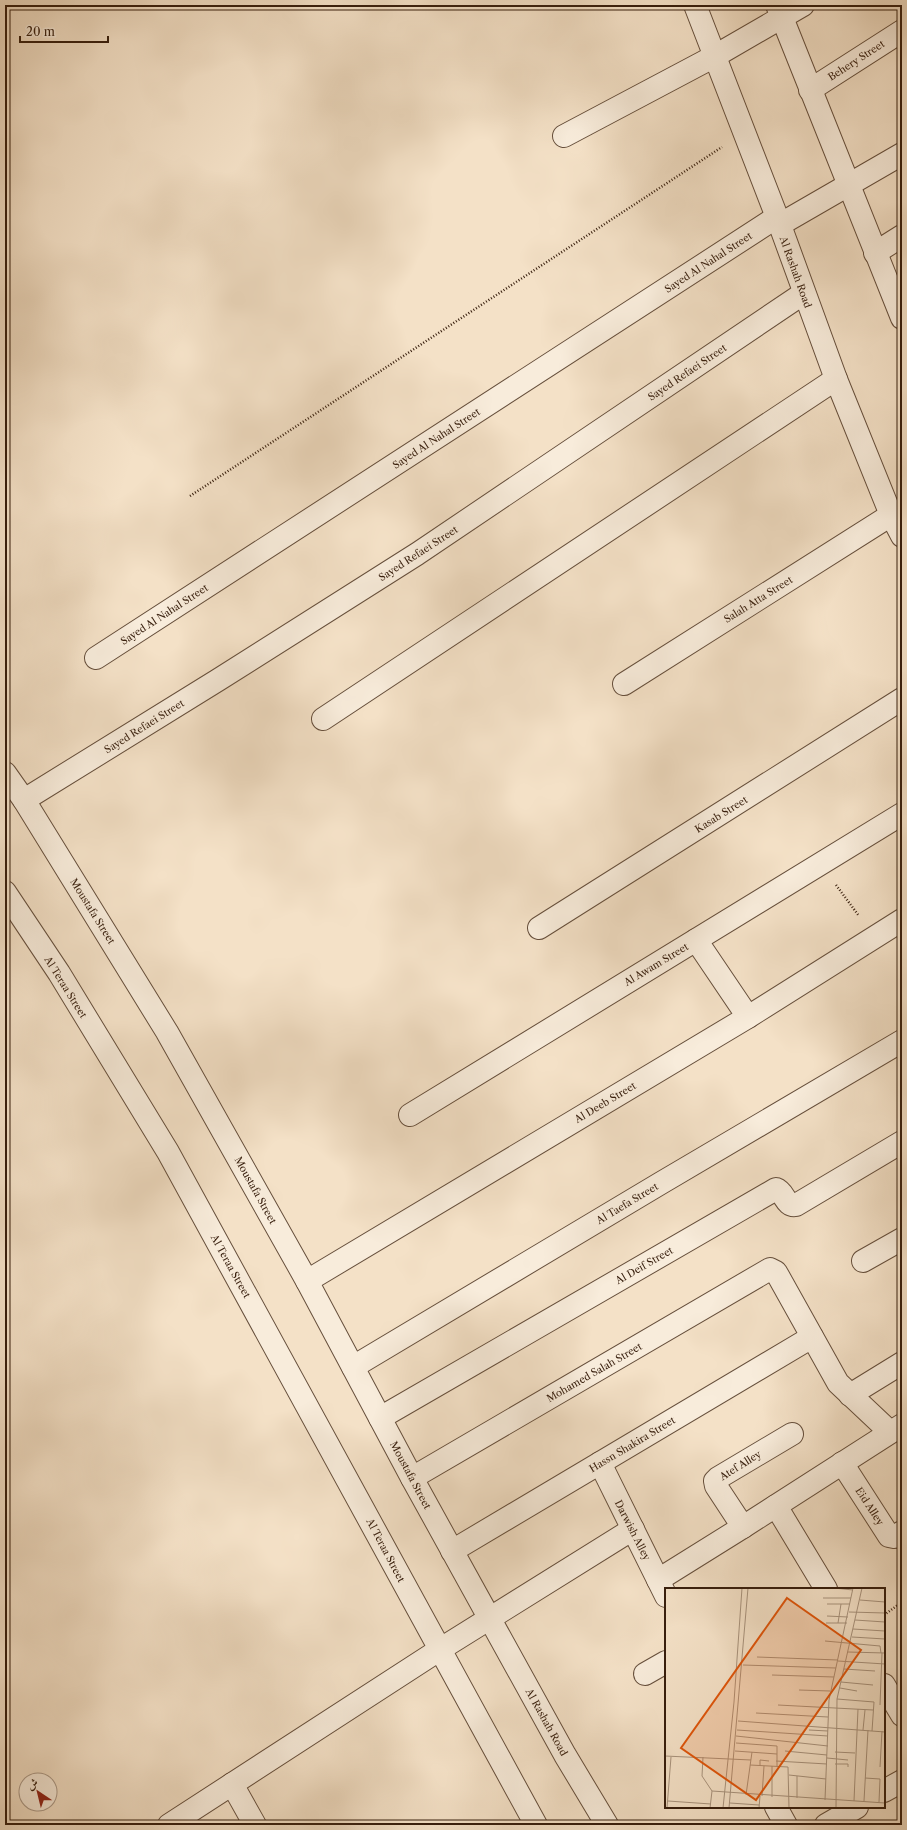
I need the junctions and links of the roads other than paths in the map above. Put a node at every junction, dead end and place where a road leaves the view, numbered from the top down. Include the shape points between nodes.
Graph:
1 (695, 5) edge
2 (803, 5) edge
3 (780, 11) edge
4 (902, 31) edge
5 (715, 56) junction
6 (810, 90) junction
7 (564, 136) dead end
8 (902, 154) edge
9 (848, 186) junction
10 (778, 221) junction
11 (902, 236) edge
12 (875, 253) junction
13 (804, 293) junction
14 (902, 318) edge
15 (836, 379) junction
16 (892, 515) junction
17 (902, 536) edge
18 (96, 658) dead end
19 (624, 684) dead end
20 (902, 699) edge
21 (324, 719) dead end
22 (5, 773) edge
23 (24, 800) junction
24 (902, 814) edge
25 (5, 892) edge
26 (902, 920) edge
27 (539, 928) dead end
28 (696, 940) junction
29 (748, 1017) junction
30 (902, 1041) edge
31 (410, 1115) dead end
32 (902, 1142) edge
33 (902, 1239) edge
34 (863, 1262) dead end
35 (307, 1281) junction
36 (812, 1337) junction
37 (902, 1363) edge
38 (353, 1367) junction
39 (850, 1395) junction
40 (380, 1418) junction
41 (896, 1429) edge
42 (792, 1434) dead end
43 (600, 1463) junction
44 (842, 1463) junction
45 (412, 1478) junction
46 (776, 1506) junction
47 (743, 1527) junction
48 (633, 1529) junction
49 (902, 1532) edge
50 (452, 1551) junction
51 (662, 1588) edge
52 (825, 1588) edge
53 (482, 1623) junction
54 (444, 1647) junction
55 (665, 1663) edge
56 (645, 1674) dead end
57 (885, 1687) edge
58 (902, 1715) edge
59 (902, 1781) edge
60 (232, 1784) junction
61 (885, 1790) edge
62 (777, 1808) edge
63 (855, 1808) edge
64 (169, 1825) edge
65 (254, 1825) edge
66 (536, 1825) edge
67 (607, 1825) edge
68 (786, 1825) edge
69 (826, 1825) edge

1 - 5 street, Al Rashah Road
2 - 3 street
3 - 5 street
3 - 6 street
4 - 6 street, Behery Street
5 - 7 street
5 - 10 street, Al Rashah Road
6 - 9 street
8 - 9 street, Sayed Al Nahal Street
9 - 10 street, Sayed Al Nahal Street
9 - 12 street
10 - 13 street, Al Rashah Road
10 - 18 street, Sayed Al Nahal Street
11 - 12 street
12 - 14 street
13 - 15 street, Al Rashah Road
13 - 23 street, Sayed Refaei Street via 417,554
15 - 16 street, Al Rashah Road
15 - 21 street
16 - 17 street, Al Rashah Road
16 - 19 street, Salah Atta Street
20 - 27 street, Kasab Street
22 - 23 street, Moustafa Street
23 - 35 street, Moustafa Street via 168,1032
24 - 28 street, Al Awam Street
25 - 54 street, Al Teraa Street via 168,1152
26 - 29 street, Al Deeb Street
28 - 29 street
28 - 31 street, Al Awam Street
29 - 35 street, Al Deeb Street
30 - 38 street, Al Taefa Street
32 - 40 street, Al Deif Street via 796,1205 788,1204 780,1190 776,1189
33 - 34 street
35 - 38 street, Moustafa Street
36 - 39 street via 838,1383
36 - 43 street, Hassn Shakira Street
36 - 45 street, Mohamed Salah Street via 776,1272 770,1270
37 - 39 street
38 - 40 street, Moustafa Street
39 - 41 street
40 - 45 street, Moustafa Street
41 - 44 street
42 - 47 street, Atef Alley via 715,1481
43 - 48 street, Darwish Alley
43 - 50 street, Hassn Shakira Street
44 - 46 street
44 - 49 street, Eid Alley via 889,1536 894,1537
45 - 50 street, Moustafa Street
46 - 47 street
46 - 52 street
47 - 51 street
48 - 51 street, Darwish Alley
48 - 53 street
50 - 53 street, Moustafa Street
53 - 54 street
53 - 67 street, Al Rashah Road
54 - 60 street
54 - 66 street
55 - 56 street
57 - 58 street
59 - 61 street
60 - 64 street
60 - 65 street
62 - 68 street
63 - 69 street

